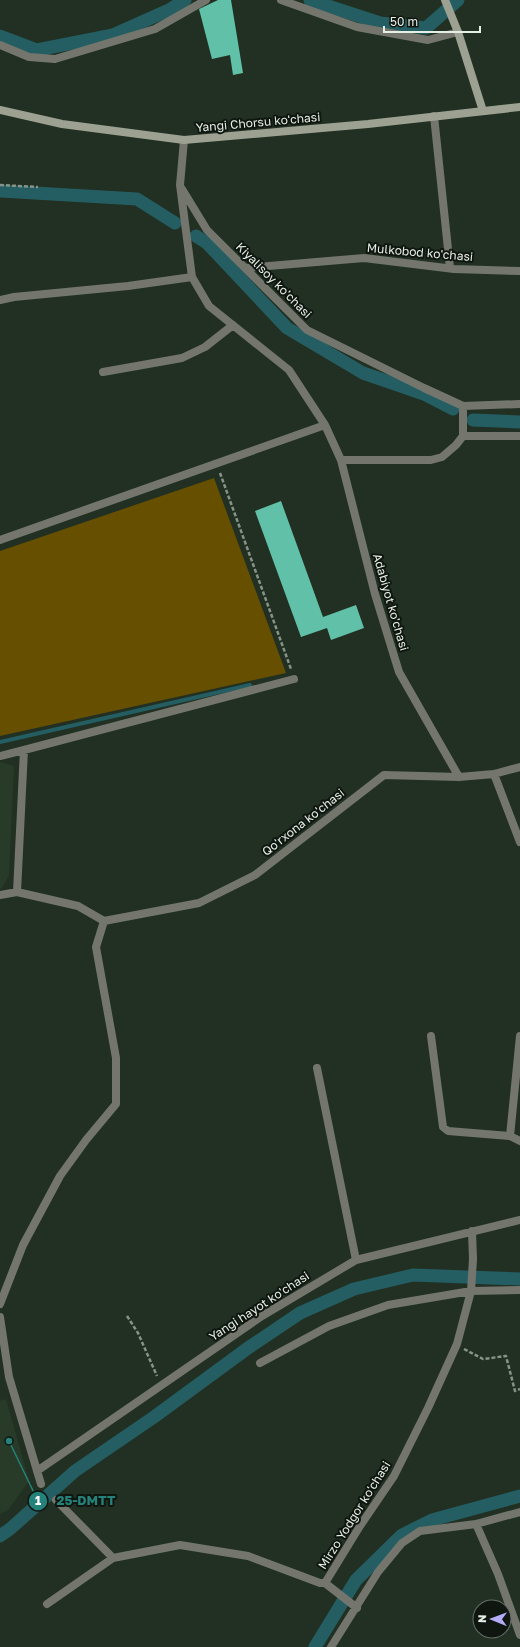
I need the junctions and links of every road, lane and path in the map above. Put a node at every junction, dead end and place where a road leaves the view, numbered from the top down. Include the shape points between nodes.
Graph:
1 (206, 0) edge
2 (281, 0) edge
3 (445, 1) edge
4 (458, 32) junction
5 (0, 45) edge
6 (520, 107) edge
7 (0, 110) edge
8 (483, 111) junction
9 (434, 116) junction
10 (184, 140) junction
11 (0, 185) edge
12 (180, 185) junction
13 (38, 187) dead end
14 (245, 268) junction
15 (450, 268) junction
16 (520, 271) edge
17 (192, 277) junction
18 (0, 300) edge
19 (233, 325) junction
20 (103, 372) dead end
21 (520, 404) edge
22 (463, 406) junction
23 (325, 424) junction
24 (463, 436) junction
25 (520, 436) edge
26 (341, 460) junction
27 (216, 464) junction
28 (0, 540) edge
29 (294, 679) joint
30 (24, 750) junction
31 (0, 756) edge
32 (520, 767) edge
33 (494, 774) junction
34 (459, 777) junction
35 (520, 842) edge
36 (17, 892) junction
37 (0, 895) edge
38 (104, 921) junction
39 (431, 1036) dead end
40 (520, 1036) edge
41 (317, 1068) dead end
42 (510, 1136) junction
43 (520, 1141) edge
44 (520, 1220) edge
45 (472, 1231) junction
46 (356, 1260) junction
47 (520, 1290) edge
48 (471, 1291) junction
49 (0, 1304) edge
50 (126, 1316) dead end
51 (0, 1317) edge
52 (457, 1344) junction
53 (260, 1363) dead end
54 (161, 1386) junction
55 (520, 1389) edge
56 (37, 1472) junction
57 (41, 1484) dead end
58 (56, 1500) dead end
59 (520, 1512) edge
60 (476, 1524) junction
61 (113, 1558) junction
62 (325, 1583) junction
63 (48, 1604) dead end
64 (354, 1606) junction
65 (520, 1635) edge
66 (331, 1647) edge

1 - 5 street via 155,29 55,59 29,57
2 - 4 street via 357,27 428,40
3 - 4 main road
4 - 8 main road
6 - 8 main road, Yangi Chorsu ko'chasi
7 - 10 main road, Yangi Chorsu ko'chasi via 62,124
8 - 9 main road, Yangi Chorsu ko'chasi
9 - 10 main road, Yangi Chorsu ko'chasi
9 - 15 street
10 - 12 street, Adabiyot ko'chasi
11 - 13 path
12 - 14 street, Kiyalisoy ko'chasi via 207,230
12 - 17 street, Adabiyot ko'chasi
14 - 15 street, Mulkobod ko'chasi via 364,258
14 - 22 street, Kiyalisoy ko'chasi via 307,330
15 - 16 street, Mulkobod ko'chasi
17 - 18 street
17 - 19 street, Adabiyot ko'chasi via 209,306
19 - 20 street via 205,348 182,358
19 - 23 street, Adabiyot ko'chasi via 289,370
21 - 22 street, Kiyalisoy ko'chasi
22 - 24 street
23 - 26 street, Adabiyot ko'chasi
23 - 27 street
24 - 25 street
24 - 26 street via 442,457 432,460
26 - 34 street, Adabiyot ko'chasi via 375,594 399,672
27 - 28 street
27 - 29 path
29 - 30 street
30 - 31 street
30 - 36 street
32 - 33 street, Qo'rxona ko'chasi
33 - 34 street, Qo'rxona ko'chasi
33 - 35 street
34 - 38 street, Qo'rxona ko'chasi via 384,775 255,875 199,903
36 - 37 street
36 - 38 street via 78,906
38 - 49 street via 96,948 116,1058 116,1104 60,1176 23,1245
39 - 42 street via 443,1127 448,1131
40 - 42 street
41 - 46 street
42 - 43 street
44 - 45 street, Yangi hayot ko'chasi
45 - 46 street, Yangi hayot ko'chasi
45 - 48 street, Mirzo Yodgor ko'chasi
46 - 54 street, Yangi hayot ko'chasi via 262,1316
47 - 48 street
48 - 52 street, Mirzo Yodgor ko'chasi
48 - 53 street via 388,1305 330,1326
50 - 54 path via 138,1334
51 - 56 street via 10,1377
52 - 55 path via 483,1359 506,1356 515,1390
52 - 62 street, Mirzo Yodgor ko'chasi via 394,1476
54 - 56 street, Yangi hayot ko'chasi
56 - 57 street
58 - 61 street
59 - 60 street
60 - 64 street via 420,1531 402,1543
60 - 65 street via 498,1574
61 - 62 street, Mirzo Yodgor ko'chasi via 180,1545 248,1556
61 - 63 street
62 - 64 street
64 - 66 street

